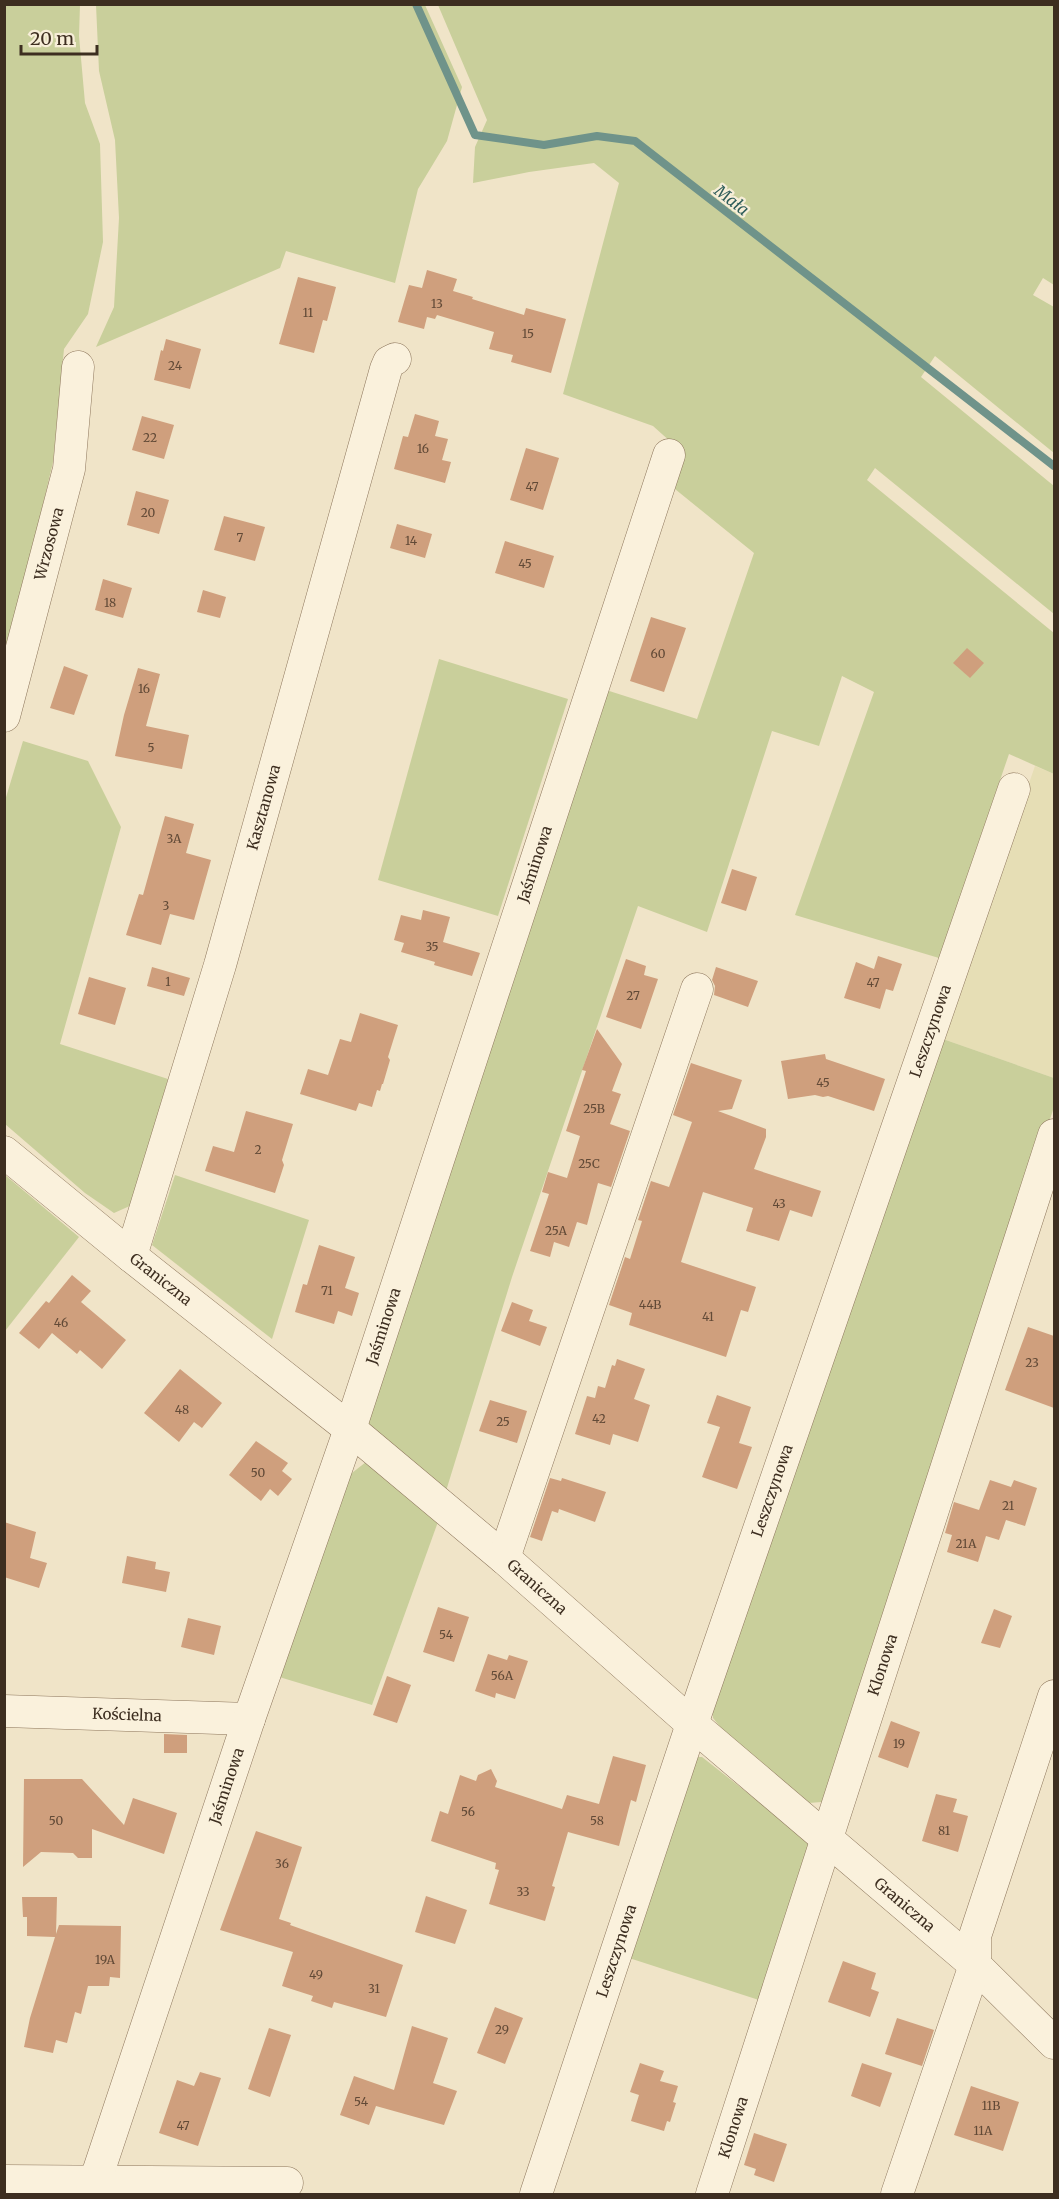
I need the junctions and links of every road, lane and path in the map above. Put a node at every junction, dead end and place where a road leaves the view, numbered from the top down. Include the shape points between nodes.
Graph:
1 (395, 359) dead end
2 (78, 367) dead end
3 (669, 455) dead end
4 (4, 716) edge
5 (1014, 789) dead end
6 (697, 989) dead end
7 (1054, 1135) edge
8 (4, 1152) edge
9 (131, 1256) junction
10 (350, 1430) junction
11 (504, 1558) junction
12 (1054, 1696) edge
13 (4, 1711) edge
14 (249, 1719) junction
15 (692, 1724) junction
16 (826, 1837) junction
17 (975, 1965) junction
18 (1054, 2043) edge
19 (4, 2181) edge
20 (287, 2183) dead end
21 (93, 2189) edge
22 (536, 2194) edge
23 (712, 2194) edge
24 (897, 2194) edge

1 - 9 street, Kasztanowa via 386,369 223,953
2 - 4 street, Wrzosowa via 69,469
3 - 10 street, Jaśminowa
5 - 15 street, Leszczynowa
6 - 11 street
7 - 16 street, Klonowa
8 - 9 street, Graniczna
9 - 10 street, Graniczna
10 - 11 street, Graniczna
10 - 14 street, Jaśminowa
11 - 15 street, Graniczna
12 - 17 street via 975,1936
13 - 14 street, Kościelna
14 - 21 street, Jaśminowa
15 - 16 street, Graniczna
15 - 22 street, Leszczynowa
16 - 17 street, Graniczna
16 - 23 street, Klonowa
17 - 18 street, Graniczna
17 - 24 street
19 - 21 street
20 - 21 street

